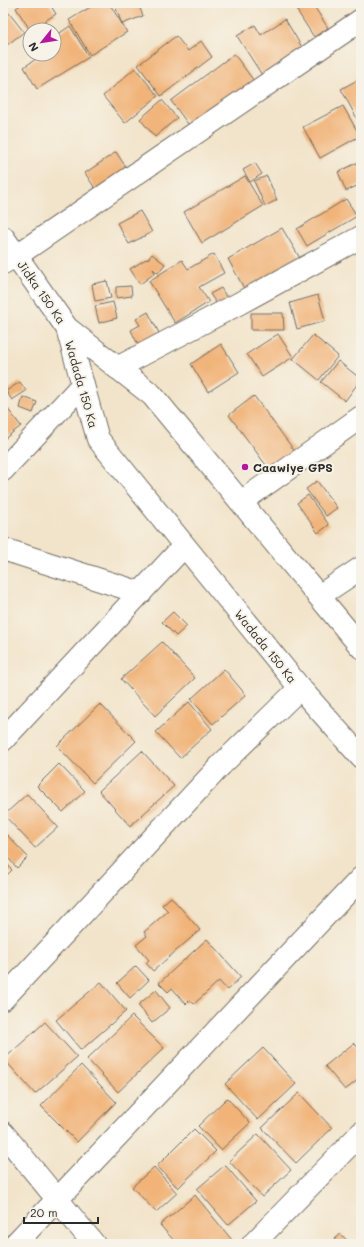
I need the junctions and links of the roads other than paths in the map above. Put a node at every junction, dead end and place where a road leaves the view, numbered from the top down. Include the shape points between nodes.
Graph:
1 (361, 20) edge
2 (3, 237) edge
3 (361, 238) edge
4 (10, 259) edge
5 (67, 328) junction
6 (117, 368) junction
7 (83, 384) junction
8 (361, 417) edge
9 (3, 470) edge
10 (241, 502) junction
11 (184, 546) junction
12 (3, 550) edge
13 (361, 568) edge
14 (141, 593) junction
15 (319, 596) junction
16 (361, 647) edge
17 (300, 688) junction
18 (3, 740) edge
19 (361, 757) edge
20 (361, 878) edge
21 (3, 999) edge
22 (361, 1133) edge
23 (3, 1134) edge
24 (57, 1199) junction
25 (14, 1244) edge
26 (94, 1244) edge
27 (253, 1244) edge

1 - 4 street
2 - 4 street, Jidka 150 Ka
3 - 6 street
4 - 5 street, Jidka 150 Ka
5 - 6 street, Wadada 150 Ka
5 - 7 street, Wadada 150 Ka
6 - 10 street, Wadada 150 Ka via 152,395
7 - 9 street
7 - 11 street, Wadada 150 Ka via 98,439
8 - 10 street
10 - 15 street, Wadada 150 Ka
11 - 14 street
11 - 17 street, Wadada 150 Ka
12 - 14 street
13 - 15 street
14 - 18 street
15 - 16 street, Wadada 150 Ka
17 - 19 street, Wadada 150 Ka
17 - 21 street via 221,765
20 - 24 street
22 - 27 street
23 - 24 street
24 - 25 street
24 - 26 street

